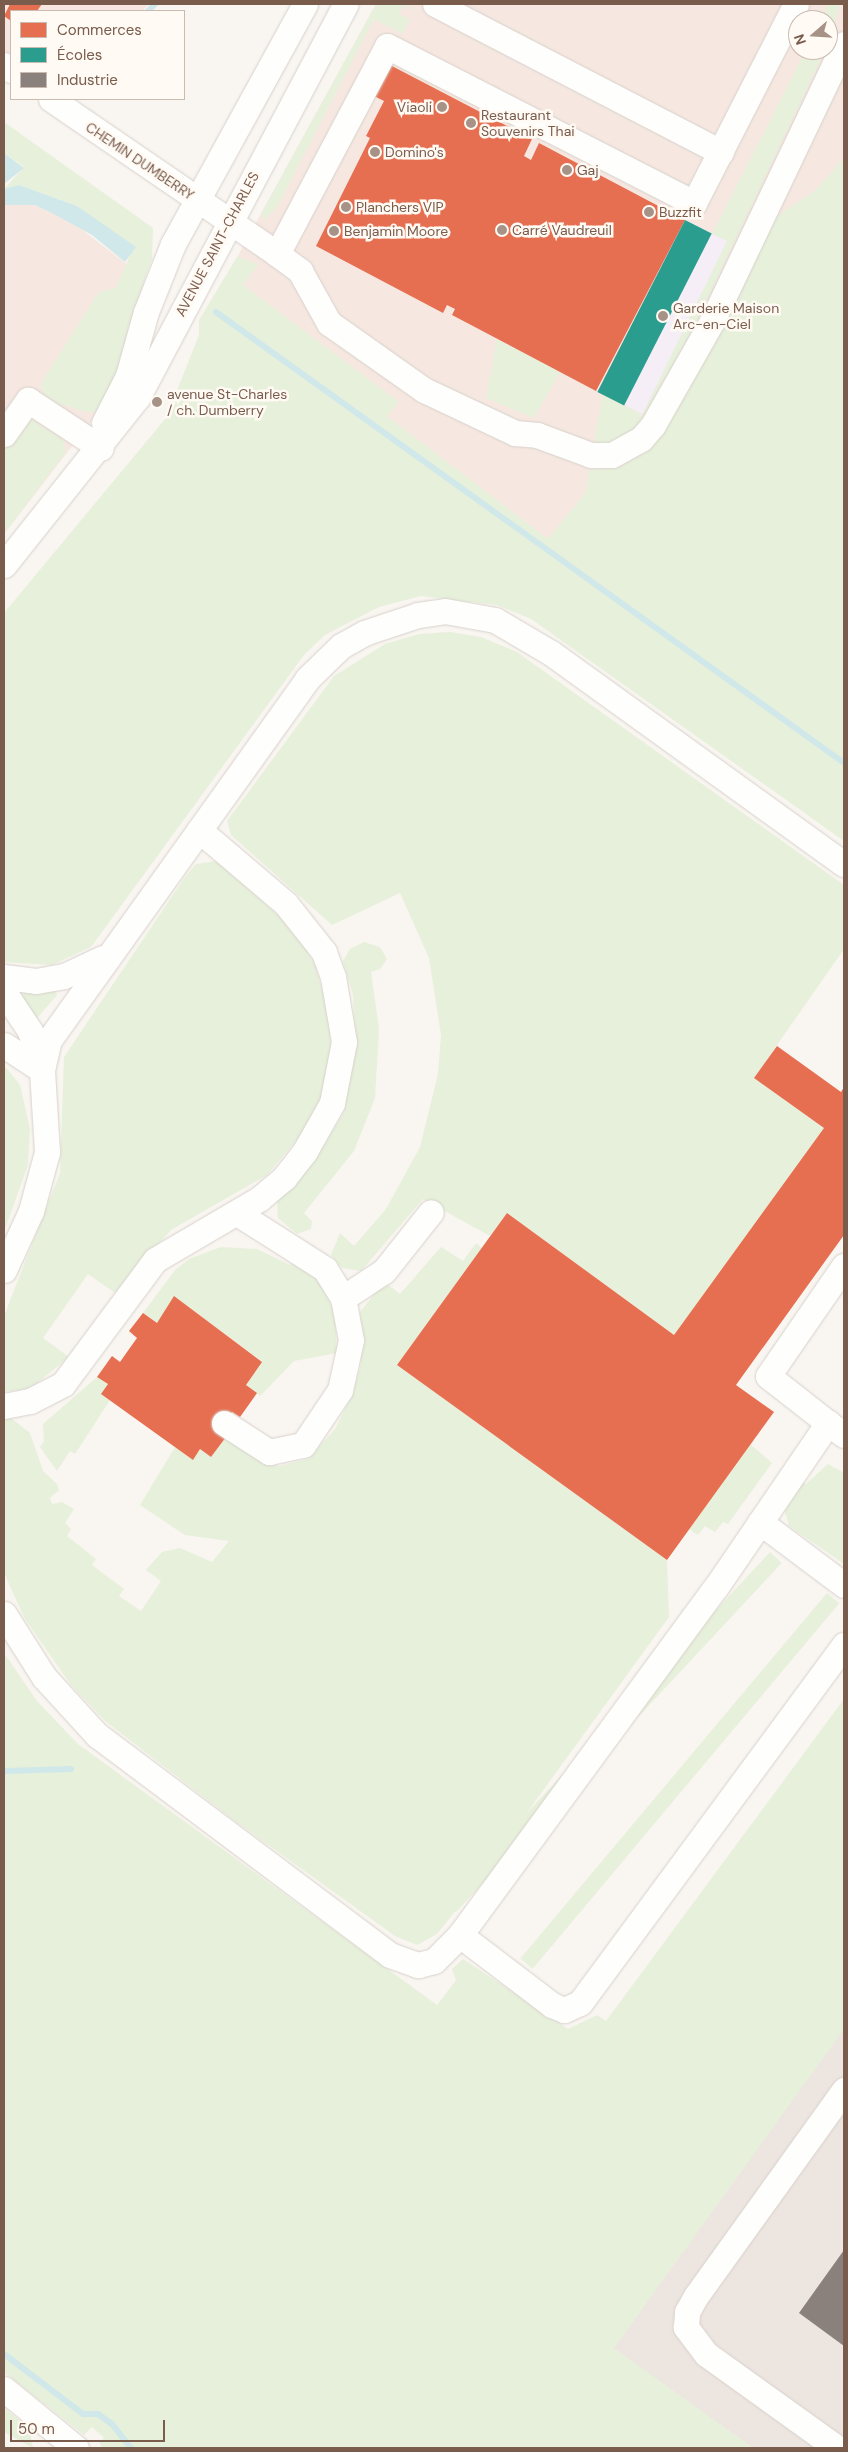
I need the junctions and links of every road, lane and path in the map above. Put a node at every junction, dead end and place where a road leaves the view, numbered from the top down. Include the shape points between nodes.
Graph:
1 (305, 4) edge
2 (346, 4) edge
3 (436, 4) edge
4 (796, 4) edge
5 (844, 44) edge
6 (52, 100) edge
7 (721, 152) junction
8 (197, 200) junction
9 (230, 221) junction
10 (277, 254) junction
11 (4, 434) edge
12 (97, 446) junction
13 (4, 565) edge
14 (198, 830) junction
15 (844, 864) edge
16 (111, 952) junction
17 (4, 977) edge
18 (4, 992) edge
19 (4, 1045) edge
20 (42, 1070) junction
21 (431, 1212) dead end
22 (237, 1213) junction
23 (844, 1266) edge
24 (4, 1270) edge
25 (343, 1298) junction
26 (4, 1406) edge
27 (224, 1423) dead end
28 (836, 1429) edge
29 (760, 1522) junction
30 (844, 1584) edge
31 (4, 1614) edge
32 (844, 1645) edge
33 (460, 1935) junction
34 (844, 2090) edge
35 (4, 2389) edge
36 (67, 2445) edge
37 (837, 2448) edge

1 - 8 street, AVENUE SAINT-CHARLES
2 - 9 street, AVENUE SAINT-CHARLES
3 - 7 street
4 - 7 street
5 - 10 street, CHEMIN DUMBERRY via 712,321 658,417 641,440 612,455 591,455 537,435 515,433 424,390 329,323 300,270
6 - 8 street, CHEMIN DUMBERRY
7 - 10 street via 694,203 387,46
8 - 9 street, CHEMIN DUMBERRY
8 - 12 street, AVENUE SAINT-CHARLES via 173,244 146,312 128,376
9 - 10 street, CHEMIN DUMBERRY
9 - 12 street, AVENUE SAINT-CHARLES via 137,398
11 - 12 street via 28,400
12 - 13 street, AVENUE SAINT-CHARLES
14 - 15 street via 324,661 341,646 381,626 445,612 495,620 518,631
14 - 16 street
14 - 22 street via 262,882 314,935 333,977 344,1042 332,1103 305,1151 284,1178
16 - 17 street via 83,970 64,976 36,981
16 - 20 street via 53,1034
18 - 20 street via 30,1032
19 - 20 street
20 - 24 street via 47,1152 31,1211
21 - 25 street via 384,1271
22 - 25 street via 309,1255 325,1269
22 - 26 street via 155,1260 63,1384 30,1401
23 - 28 street via 768,1376
25 - 27 street via 351,1340 348,1363 331,1408 312,1436 294,1449 269,1452
28 - 29 street
29 - 30 street
29 - 33 street
31 - 33 street via 44,1677 97,1735 390,1955 418,1965 434,1961
32 - 33 street via 586,1998 574,2008 564,2010 552,2005
34 - 37 street via 696,2296 687,2312 686,2327 706,2354
35 - 36 street

